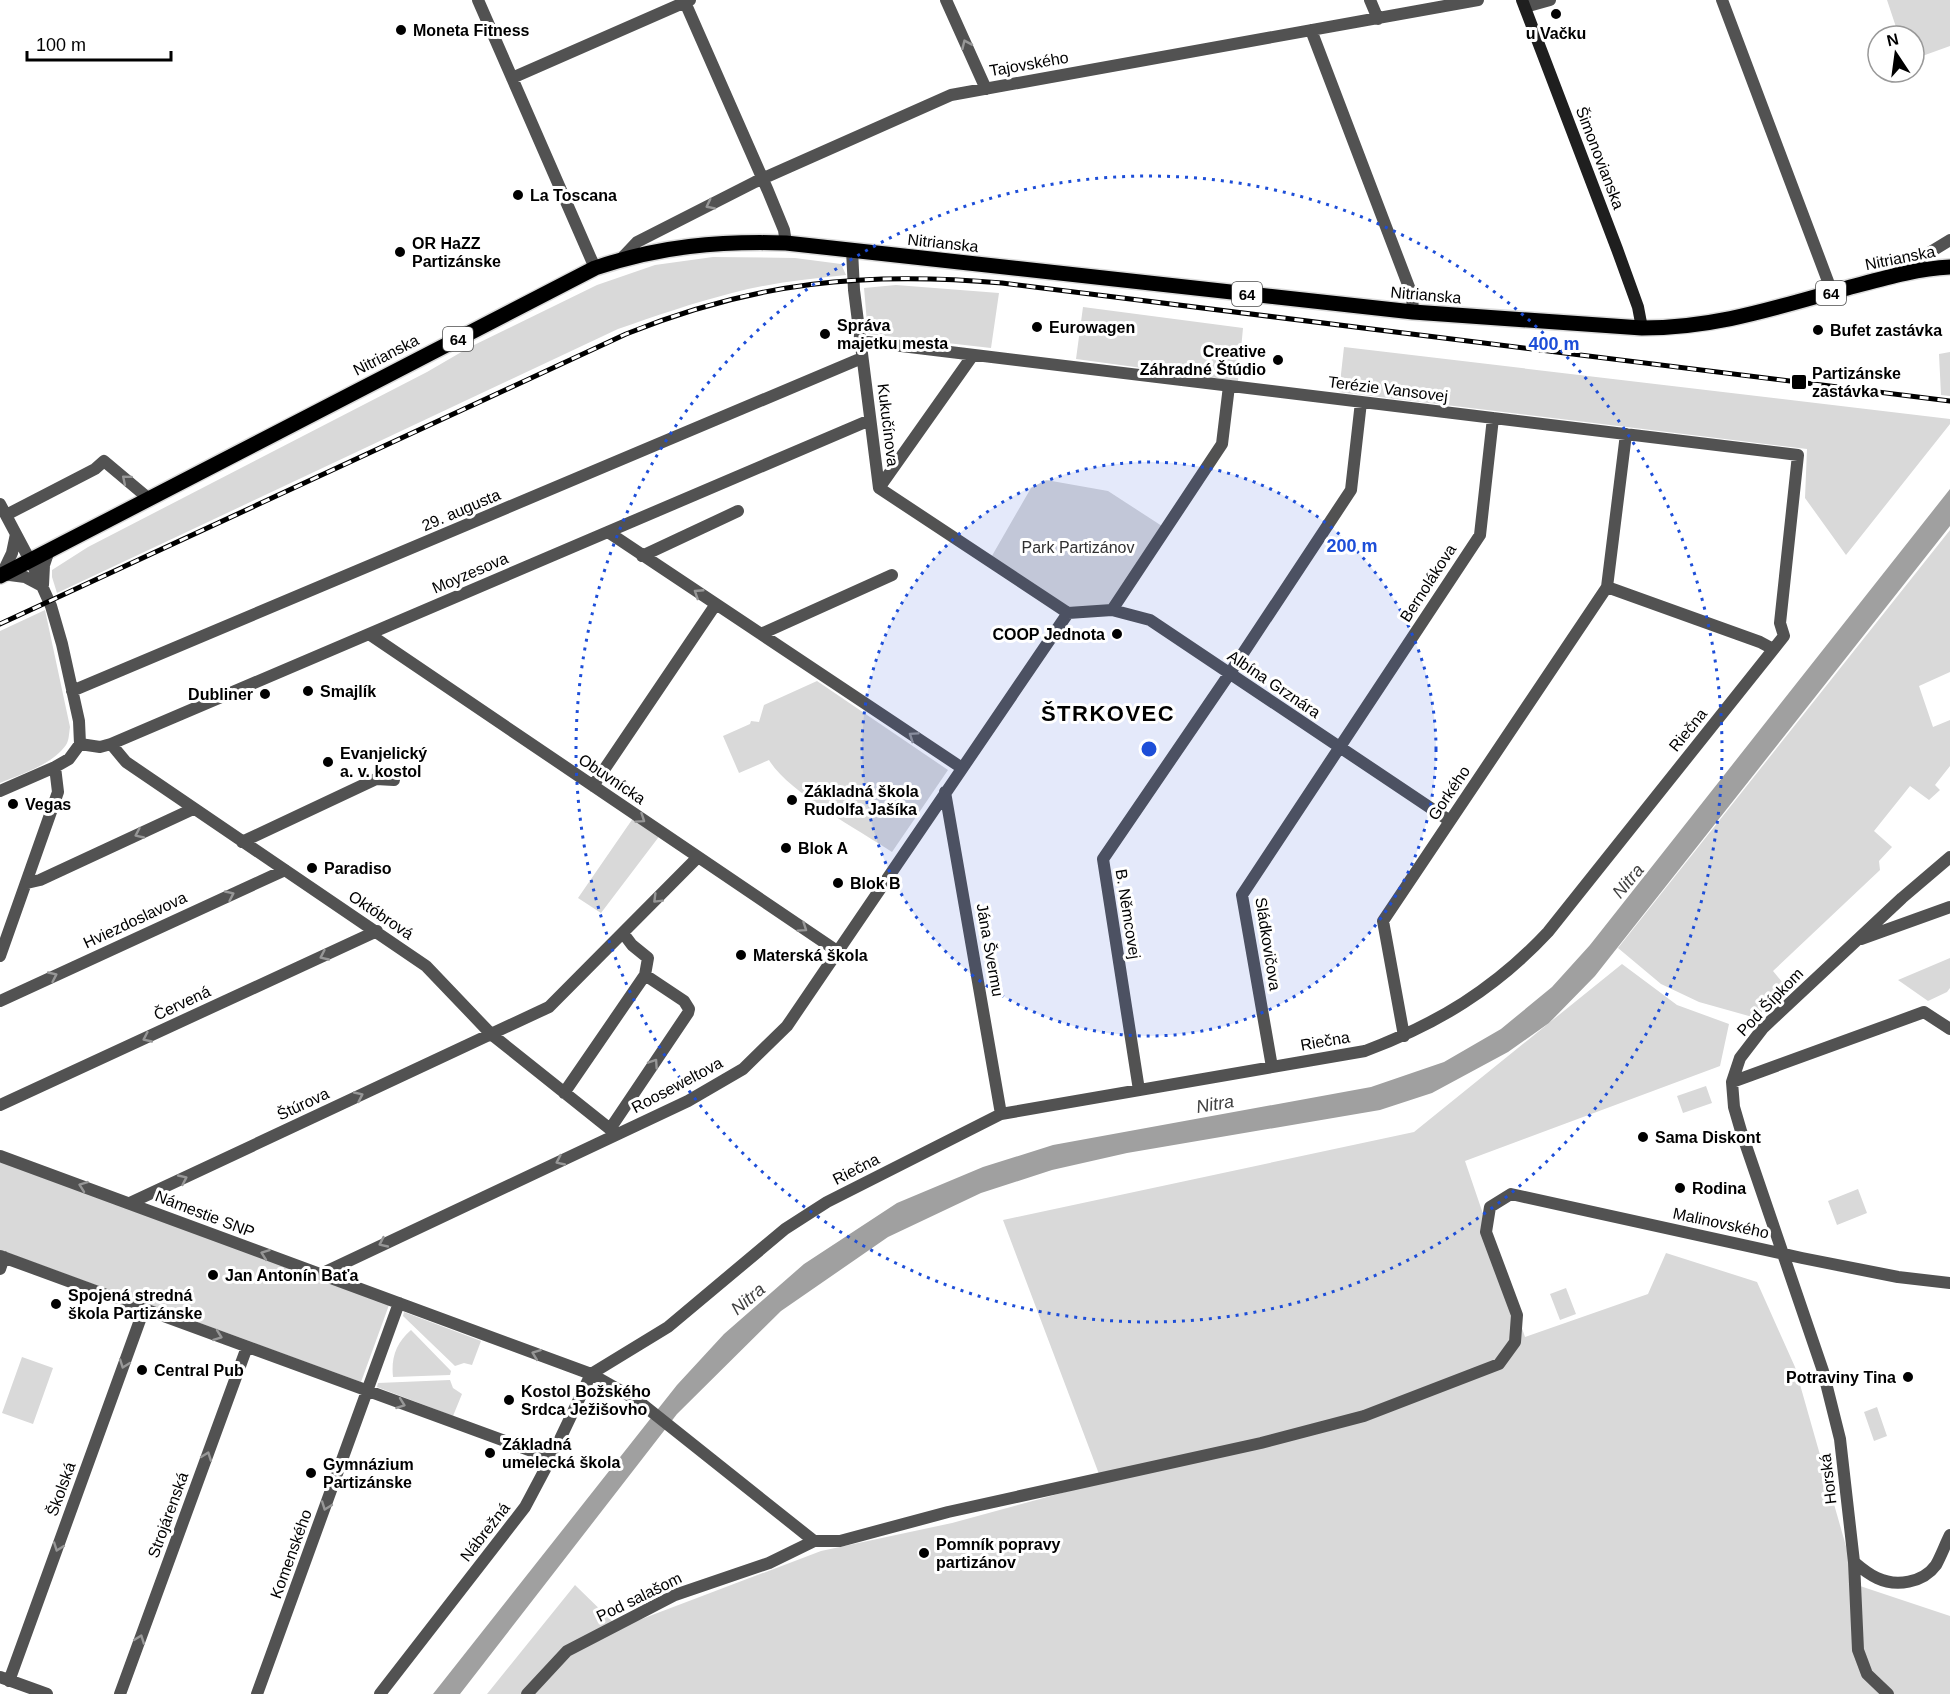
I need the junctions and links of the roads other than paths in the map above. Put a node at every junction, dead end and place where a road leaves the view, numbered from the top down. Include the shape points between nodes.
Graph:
1 (478, 0) edge
2 (946, 0) edge
3 (1370, 0) edge
4 (1478, 0) edge
5 (1550, 0) edge
6 (1722, 0) edge
7 (686, 1) edge
8 (1523, 3) edge
9 (1378, 18) junction
10 (1311, 30) junction
11 (512, 78) junction
12 (986, 89) junction
13 (762, 178) junction
14 (1950, 240) edge
15 (786, 243) junction
16 (852, 250) junction
17 (621, 259) junction
18 (1950, 267) edge
19 (595, 268) junction
20 (1890, 277) junction
21 (1832, 292) junction
22 (1413, 312) junction
23 (1642, 328) junction
24 (860, 341) junction
25 (973, 355) junction
26 (862, 358) junction
27 (1229, 386) junction
28 (1361, 402) junction
29 (1493, 418) junction
30 (870, 420) junction
31 (1626, 434) junction
32 (1798, 455) joint
33 (879, 488) junction
34 (148, 498) junction
35 (3, 510) edge
36 (738, 511) dead end
37 (608, 532) junction
38 (16, 534) junction
39 (49, 550) junction
40 (642, 556) junction
41 (30, 560) junction
42 (1, 575) edge
43 (892, 575) dead end
44 (42, 586) junction
45 (1607, 586) junction
46 (716, 604) junction
47 (1113, 610) junction
48 (1068, 613) junction
49 (369, 634) junction
50 (761, 634) junction
51 (1773, 649) junction
52 (1230, 674) junction
53 (72, 692) junction
54 (80, 744) junction
55 (111, 744) junction
56 (1340, 747) junction
57 (55, 767) junction
58 (962, 768) junction
59 (394, 780) dead end
60 (592, 786) junction
61 (0, 791) edge
62 (945, 792) junction
63 (193, 809) junction
64 (1450, 821) junction
65 (242, 842) junction
66 (698, 857) junction
67 (1950, 857) edge
68 (285, 870) junction
69 (27, 883) junction
70 (1950, 907) edge
71 (377, 931) junction
72 (622, 933) junction
73 (1854, 942) junction
74 (837, 951) junction
75 (0, 956) edge
76 (645, 975) junction
77 (0, 1001) edge
78 (1950, 1029) edge
79 (491, 1034) junction
80 (1404, 1036) junction
81 (1272, 1067) junction
82 (1732, 1082) junction
83 (1140, 1090) junction
84 (564, 1093) junction
85 (0, 1105) edge
86 (1001, 1114) junction
87 (611, 1133) junction
88 (0, 1156) edge
89 (130, 1203) junction
90 (1781, 1253) junction
91 (1802, 1258) junction
92 (2, 1261) edge
93 (321, 1274) junction
94 (1789, 1274) junction
95 (1950, 1283) edge
96 (399, 1303) junction
97 (144, 1309) junction
98 (247, 1347) junction
99 (591, 1374) junction
100 (368, 1392) junction
101 (551, 1458) junction
102 (1950, 1535) edge
103 (814, 1541) junction
104 (1854, 1562) junction
105 (5, 1679) edge
106 (46, 1694) edge
107 (120, 1694) edge
108 (257, 1694) edge
109 (380, 1694) edge
110 (527, 1694) edge
111 (1888, 1694) edge

1 - 11 street
12 -> 2 street
3 - 9 street
4 - 9 street, Tajovského
5 - 8 street
6 - 21 street
7 - 11 street
7 - 13 street
8 - 23 street, Šimonovianska via 1617,249
9 - 10 street, Tajovského
10 - 12 street, Tajovského
10 - 22 street via 1412,295
11 - 19 street
12 - 13 street, Tajovského via 951,95
13 - 15 street
13 -> 17 street, Tajovského via 638,242
14 - 20 street
15 - 16 main road, Nitrianska / 64
15 - 17 main road, Nitrianska / 64 via 725,242
16 - 22 main road, Nitrianska / 64
16 - 24 street, Kukučínova
17 - 19 main road, Nitrianska / 64
18 - 20 main road, Nitrianska / 64
19 - 34 main road, Nitrianska / 64
20 - 21 main road, Nitrianska / 64
21 - 23 main road, Nitrianska / 64 via 1720,322
22 - 23 main road, Nitrianska / 64
24 - 25 street, Terézie Vansovej
24 - 26 street, Kukučínova
25 - 27 street, Terézie Vansovej
25 - 33 street
26 - 30 street, Kukučínova
26 - 53 street, 29. augusta
27 - 28 street, Terézie Vansovej
27 - 47 street via 1222,444
28 - 29 street, Terézie Vansovej
28 - 52 street, B. Němcovej via 1351,490
29 - 31 street, Terézie Vansovej
29 - 56 street, Bernolákova via 1480,535
30 - 33 street, Kukučínova
30 - 37 street, Moyzesova
31 - 32 street, Terézie Vansovej
31 - 45 street, Gorkého
32 - 51 street, Riečna via 1780,623 1784,636
33 - 48 street, Kukučínova
34 -> 35 street via 104,461 95,469
34 - 39 main road, Nitrianska / 64
35 - 38 street
36 - 40 street
37 - 40 street
37 - 49 street, Moyzesova
38 - 41 street
38 - 42 street
39 - 41 main road, Nitrianska / 64
39 - 44 street
46 -> 40 street
41 - 42 main road, Nitrianska / 64
41 - 44 street
42 - 44 street via 25,577
43 - 50 street
44 - 53 street via 62,644
45 - 51 street
45 - 64 street, Gorkého
46 - 50 street
46 - 60 street
47 - 48 street, Albína Grznára
47 - 52 street, Albína Grznára via 1150,620
48 - 58 street, Rooseweltova
49 - 55 street, Moyzesova
49 - 60 street, Obuvnícka
58 -> 50 street
51 - 80 street, Riečna via 1530,951 1473,999
52 - 56 street, Albína Grznára
52 - 83 street, B. Němcovej via 1103,860
53 - 54 street
54 - 55 street, Moyzesova
54 - 57 street via 69,759
55 - 63 street, Októbrová via 123,761
56 - 64 street, Albína Grznára
56 - 81 street, Sládkovičova via 1242,895
57 - 61 street
57 - 69 street via 58,792
58 - 62 street, Rooseweltova
59 - 65 street via 376,779
60 -> 66 street, Obuvnícka
62 - 74 street, Rooseweltova
62 - 86 street, Jána Švermu
63 - 65 street, Októbrová
63 -> 69 street
64 - 80 street, Gorkého via 1383,921
65 - 68 street, Októbrová
66 -> 72 street, Štúrova
66 -> 74 street, Obuvnícka
67 - 73 street, Pod Šípkom
68 - 71 street, Októbrová
77 -> 68 street, Hviezdoslavova
69 - 75 street
70 - 73 street
71 - 79 street, Októbrová via 426,966
71 -> 85 street, Červená
72 - 76 street via 648,958
72 - 79 street, Štúrova via 549,1007
73 - 82 street, Pod Šípkom via 1763,1028 1740,1058
74 - 87 street, Rooseweltova via 787,1026 743,1069 688,1101
76 - 84 street
87 -> 76 street via 688,1013 684,1001
78 - 82 street via 1924,1012
79 - 84 street, Októbrová
89 -> 79 street, Štúrova
80 - 81 street, Riečna via 1365,1051
81 - 83 street, Riečna
82 - 90 street, Pod Šípkom via 1734,1107
83 - 86 street, Riečna
84 - 87 street, Októbrová
86 - 99 street, Riečna via 827,1203 785,1229 668,1327
87 -> 93 street, Rooseweltova
89 -> 88 street, Námestie SNP
93 -> 89 street, Námestie SNP
90 - 91 street, Malinovského
90 - 94 street, Horská
90 - 103 street, Malinovského via 1511,1194 1490,1207 1486,1232 1517,1315 1515,1342 1499,1364 1364,1416 1261,1443 948,1512 840,1541
91 - 94 street
91 - 95 street, Malinovského
92 - 97 street
93 - 96 street, Námestie SNP
94 - 104 street, Horská via 1823,1371 1840,1439
99 -> 96 street, Námestie SNP
96 - 100 street
97 -> 98 street
97 -> 105 street, Školská
98 - 100 street
107 -> 98 street, Strojárenská
99 - 101 street, Nábrežná
99 - 103 street, Námestie SNP via 637,1400
100 -> 101 street
100 -> 108 street, Komenského
101 - 109 street, Nábrežná via 525,1508
102 - 104 street via 1936,1565 1914,1581 1880,1580
103 - 110 street, Pod salašom via 769,1563 675,1596 567,1651
104 - 111 street, Horská via 1858,1650 1867,1674
105 - 106 street

